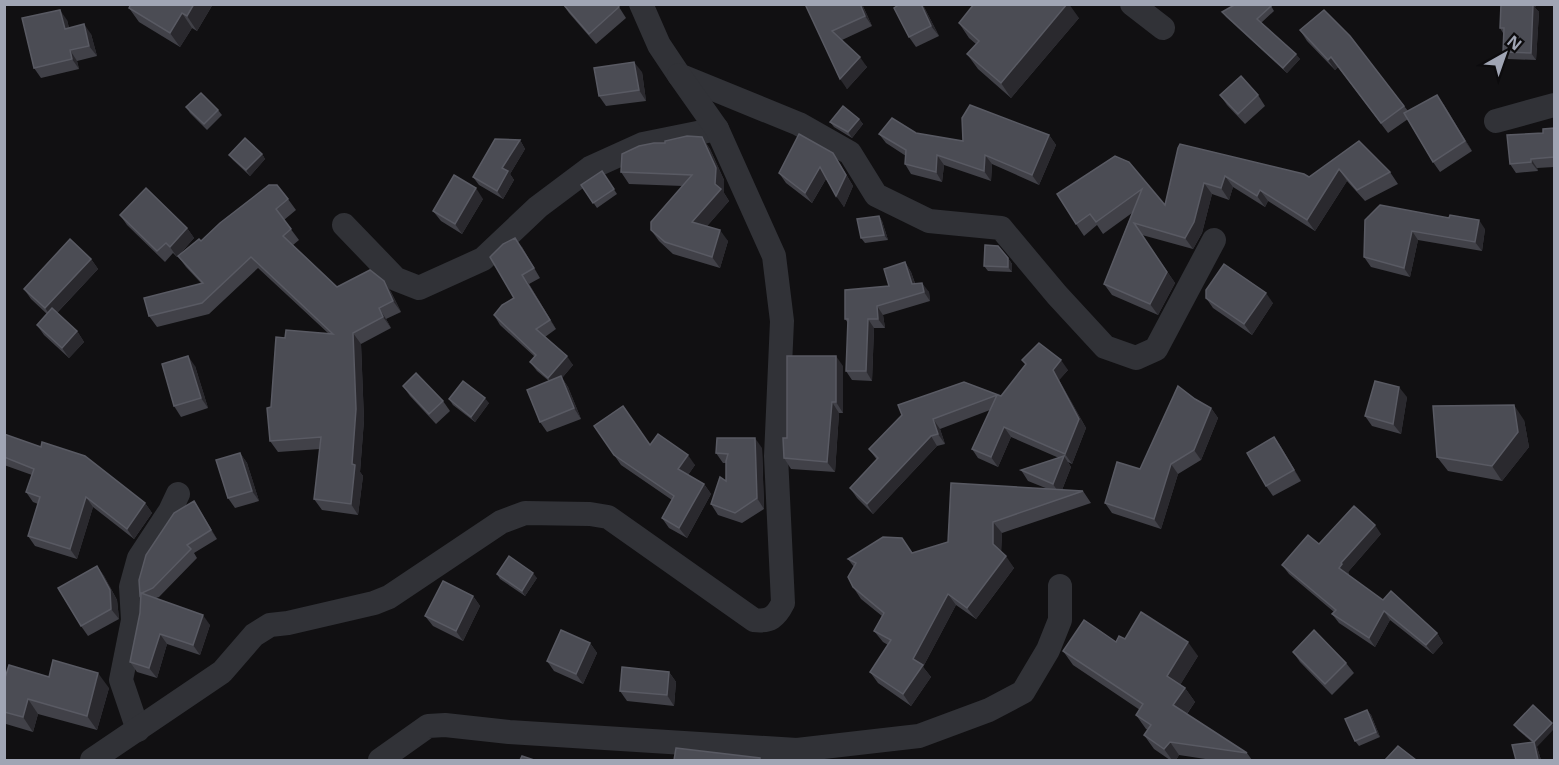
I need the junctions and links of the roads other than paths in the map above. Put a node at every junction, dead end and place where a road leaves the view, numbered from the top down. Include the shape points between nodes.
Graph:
1 (641, 4) edge
2 (1132, 4) edge
3 (1163, 28) dead end
4 (679, 75) junction
5 (1554, 105) edge
6 (1496, 121) dead end
7 (717, 129) junction
8 (344, 225) dead end
9 (1214, 240) dead end
10 (178, 494) dead end
11 (1060, 586) dead end
12 (138, 730) junction
13 (797, 755) edge
14 (92, 760) edge
15 (380, 760) edge

1 - 4 street via 659,45
2 - 3 street
4 - 7 street
4 - 9 street via 799,124 850,153 876,195 929,221 1000,228 1105,348 1136,358 1156,349
5 - 6 street
7 - 8 street via 643,144 590,168 538,207 483,259 419,288 396,279
7 - 12 street via 774,256 782,321 776,456 783,603 779,612 772,619 754,620 608,518 525,513 501,522 389,597 270,625 254,635 222,672
10 - 12 street via 140,558 131,587 133,620 121,680
11 - 13 street via 1060,620 1048,650 1023,692 989,710 919,736
12 - 14 street
13 - 15 street via 446,725 428,726

